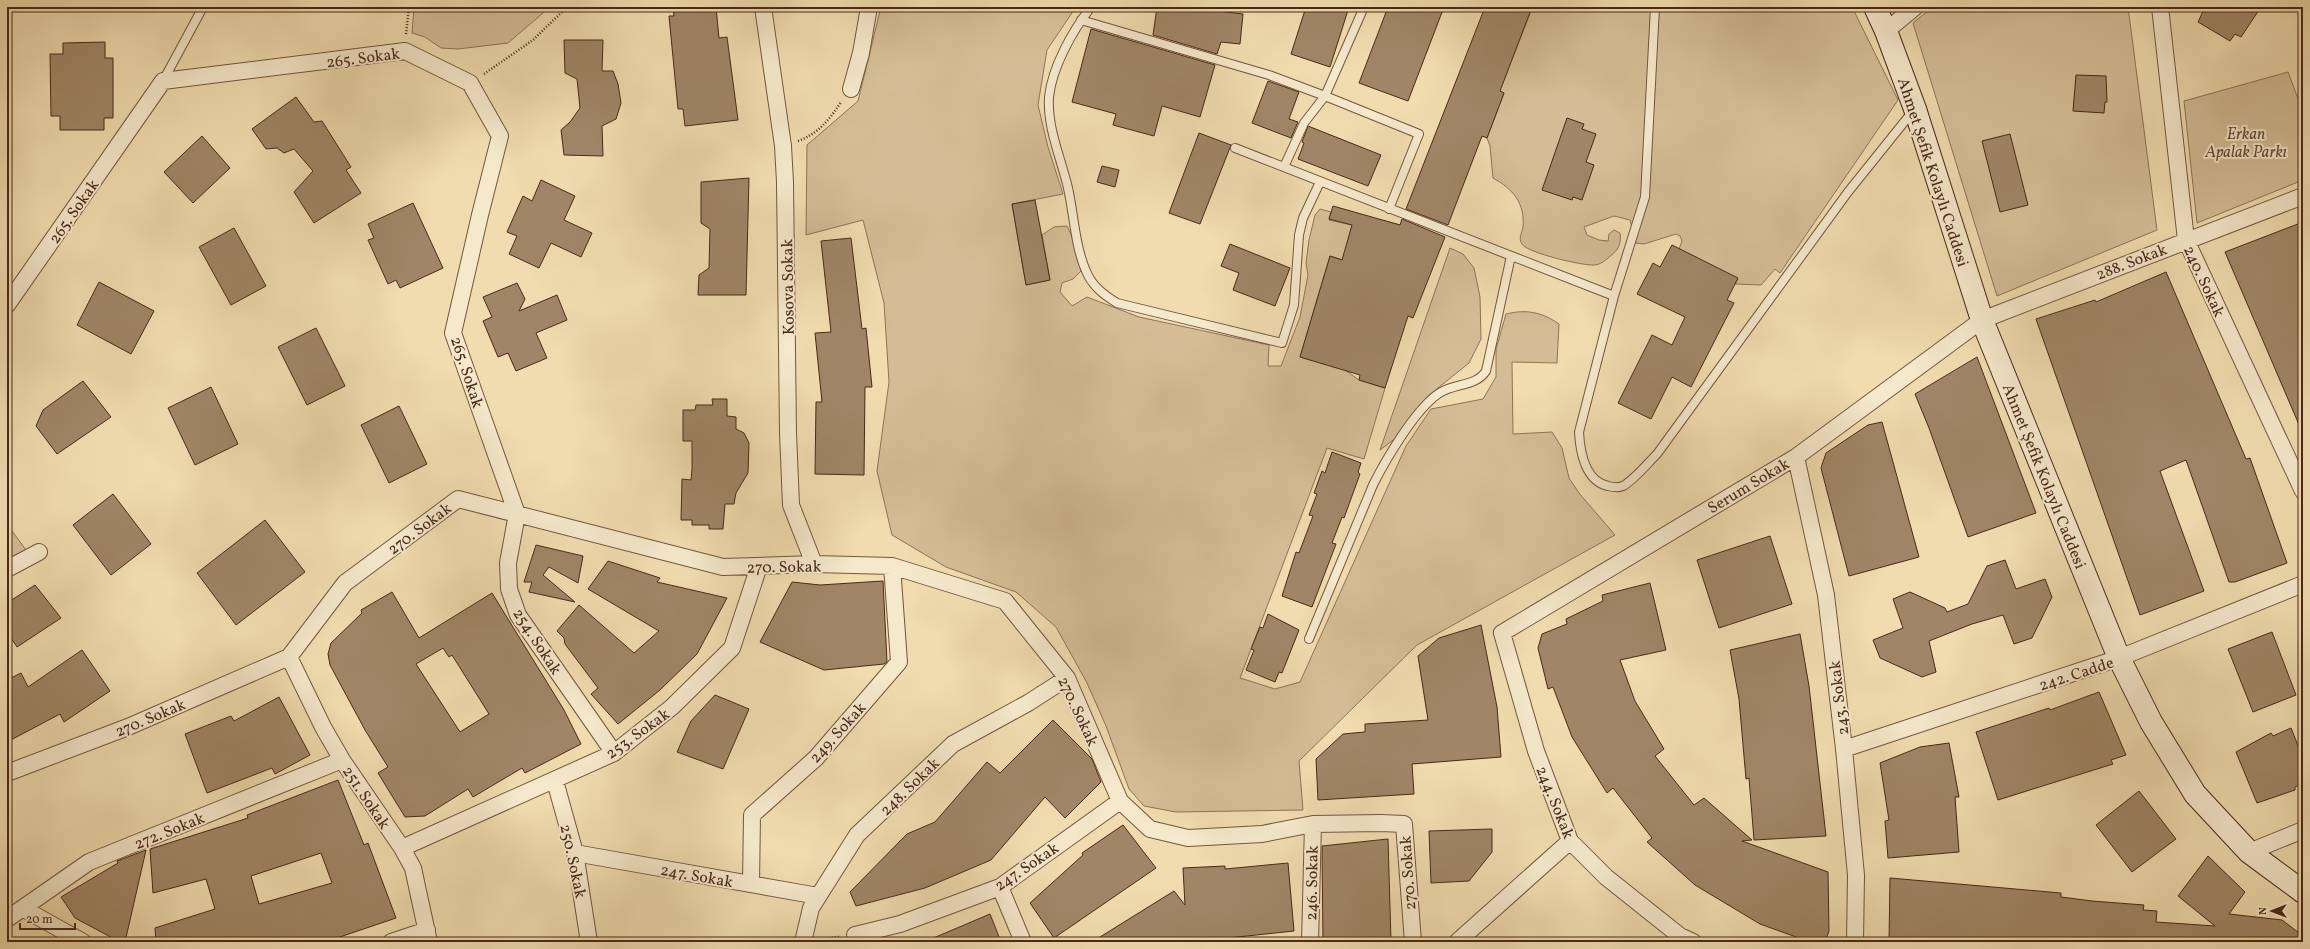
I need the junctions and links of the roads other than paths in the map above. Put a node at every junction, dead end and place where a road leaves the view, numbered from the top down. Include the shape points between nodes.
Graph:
1 (203, 7) edge
2 (763, 7) edge
3 (869, 7) edge
4 (1091, 7) edge
5 (1364, 7) edge
6 (1655, 7) edge
7 (1875, 7) edge
8 (1915, 7) edge
9 (2160, 7) edge
10 (1081, 20) junction
11 (1886, 31) junction
12 (163, 81) junction
13 (850, 89) road end
14 (1325, 96) junction
15 (1915, 109) junction
16 (1235, 148) dead end
17 (1284, 167) junction
18 (1320, 182) junction
19 (2303, 196) edge
20 (1389, 209) junction
21 (2186, 240) junction
22 (1511, 256) junction
23 (1614, 296) junction
24 (7, 305) edge
25 (1982, 320) junction
26 (1796, 456) junction
27 (2303, 491) edge
28 (517, 514) junction
29 (39, 552) dead end
30 (814, 564) junction
31 (759, 566) junction
32 (892, 566) junction
33 (7, 569) edge
34 (2303, 584) edge
35 (1502, 633) joint
36 (1310, 639) dead end
37 (289, 657) junction
38 (2119, 658) junction
39 (1066, 678) junction
40 (1844, 749) junction
41 (614, 753) junction
42 (342, 760) junction
43 (7, 773) edge
44 (555, 781) junction
45 (1120, 801) junction
46 (1313, 824) junction
47 (2303, 830) edge
48 (1570, 841) junction
49 (402, 848) junction
50 (2249, 852) junction
51 (575, 853) junction
52 (751, 884) junction
53 (1000, 887) junction
54 (2303, 892) edge
55 (818, 896) junction
56 (24, 909) junction
57 (7, 919) edge
58 (855, 935) road end
59 (428, 936) edge
60 (803, 941) edge
61 (83, 942) edge
62 (391, 942) edge
63 (589, 942) edge
64 (1023, 942) edge
65 (1310, 942) edge
66 (1413, 942) edge
67 (1457, 942) edge
68 (1694, 942) edge
69 (1855, 942) edge

1 - 12 lane
2 - 30 street, Kosova Sokak via 783,146 791,505
3 - 13 street via 861,53
4 - 10 lane
5 - 14 lane
6 - 23 lane via 1645,197
7 - 11 main road, Ahmet Şefik Kolaylı Caddesi
8 - 11 street
9 - 21 street, 240. Sokak
10 - 14 lane via 1269,75
10 - 18 lane via 1056,68 1049,96 1049,113 1086,272 1094,285 1105,295 1117,303 1282,343 1294,305 1299,235 1303,218
11 - 15 main road, Ahmet Şefik Kolaylı Caddesi
12 - 24 street, 265. Sokak
12 - 28 street, 265. Sokak via 405,50 470,83 500,136 453,333
14 - 17 lane via 1304,123
14 - 20 lane via 1419,134
15 - 23 lane via 1848,192 1657,454 1622,486 1613,488 1603,486 1589,472 1580,449 1579,432
15 - 25 main road, Ahmet Şefik Kolaylı Caddesi
16 - 17 lane
17 - 18 lane
18 - 20 lane
19 - 21 street, 288. Sokak
20 - 22 lane
21 - 25 street, 288. Sokak
21 - 27 street, 240. Sokak
22 - 23 lane
22 - 36 lane via 1486,371 1479,380 1446,390 1429,401 1381,468
25 - 26 street, Serum Sokak
25 - 38 main road, Ahmet Şefik Kolaylı Caddesi
26 - 35 street, Serum Sokak
26 - 40 street, 243. Sokak via 1826,595
28 - 31 street, 270. Sokak via 723,567
28 - 37 street, 270. Sokak via 458,499 345,583
28 - 41 street, 254. Sokak via 508,563 509,589 518,615
29 - 33 street
30 - 31 street, 270. Sokak
30 - 32 street, 270. Sokak
31 - 41 street, 253. Sokak via 732,648 672,707
32 - 39 street, 270. Sokak via 1005,600
32 - 52 street, 249. Sokak via 899,662 816,758 752,815
34 - 38 street, 242. Cadde
35 - 48 street, 244. Sokak via 1536,751
37 - 42 street, 251. Sokak via 323,728
37 - 43 street, 270. Sokak via 128,728
38 - 40 street, 242. Cadde
38 - 50 main road, Ahmet Şefik Kolaylı Caddesi via 2151,722 2195,794
39 - 45 street, 270. Sokak
39 - 55 street, 248. Sokak via 1028,703 953,744 858,835
40 - 69 street, 243. Sokak via 1856,875
41 - 44 street, 253. Sokak
42 - 49 street, 251. Sokak
42 - 56 street, 272. Sokak via 89,862
44 - 49 street, 253. Sokak
44 - 51 street, 250. Sokak
45 - 46 street, 270. Sokak via 1150,829 1188,838 1262,834
45 - 53 street, 247. Sokak
46 - 65 street, 246. Sokak
46 - 66 street, 270. Sokak via 1404,824
47 - 50 street
48 - 67 street
48 - 68 street, 244. Sokak via 1606,877 1680,936
49 - 59 street, 251. Sokak via 413,868
50 - 54 main road, Ahmet Şefik Kolaylı Caddesi
51 - 52 street, 247. Sokak
51 - 63 street, 250. Sokak
52 - 55 street, 247. Sokak
53 - 58 street, 247. Sokak via 900,924
53 - 64 street
55 - 60 street, 248. Sokak via 811,908
56 - 57 street, 272. Sokak
56 - 61 street
59 - 62 street

